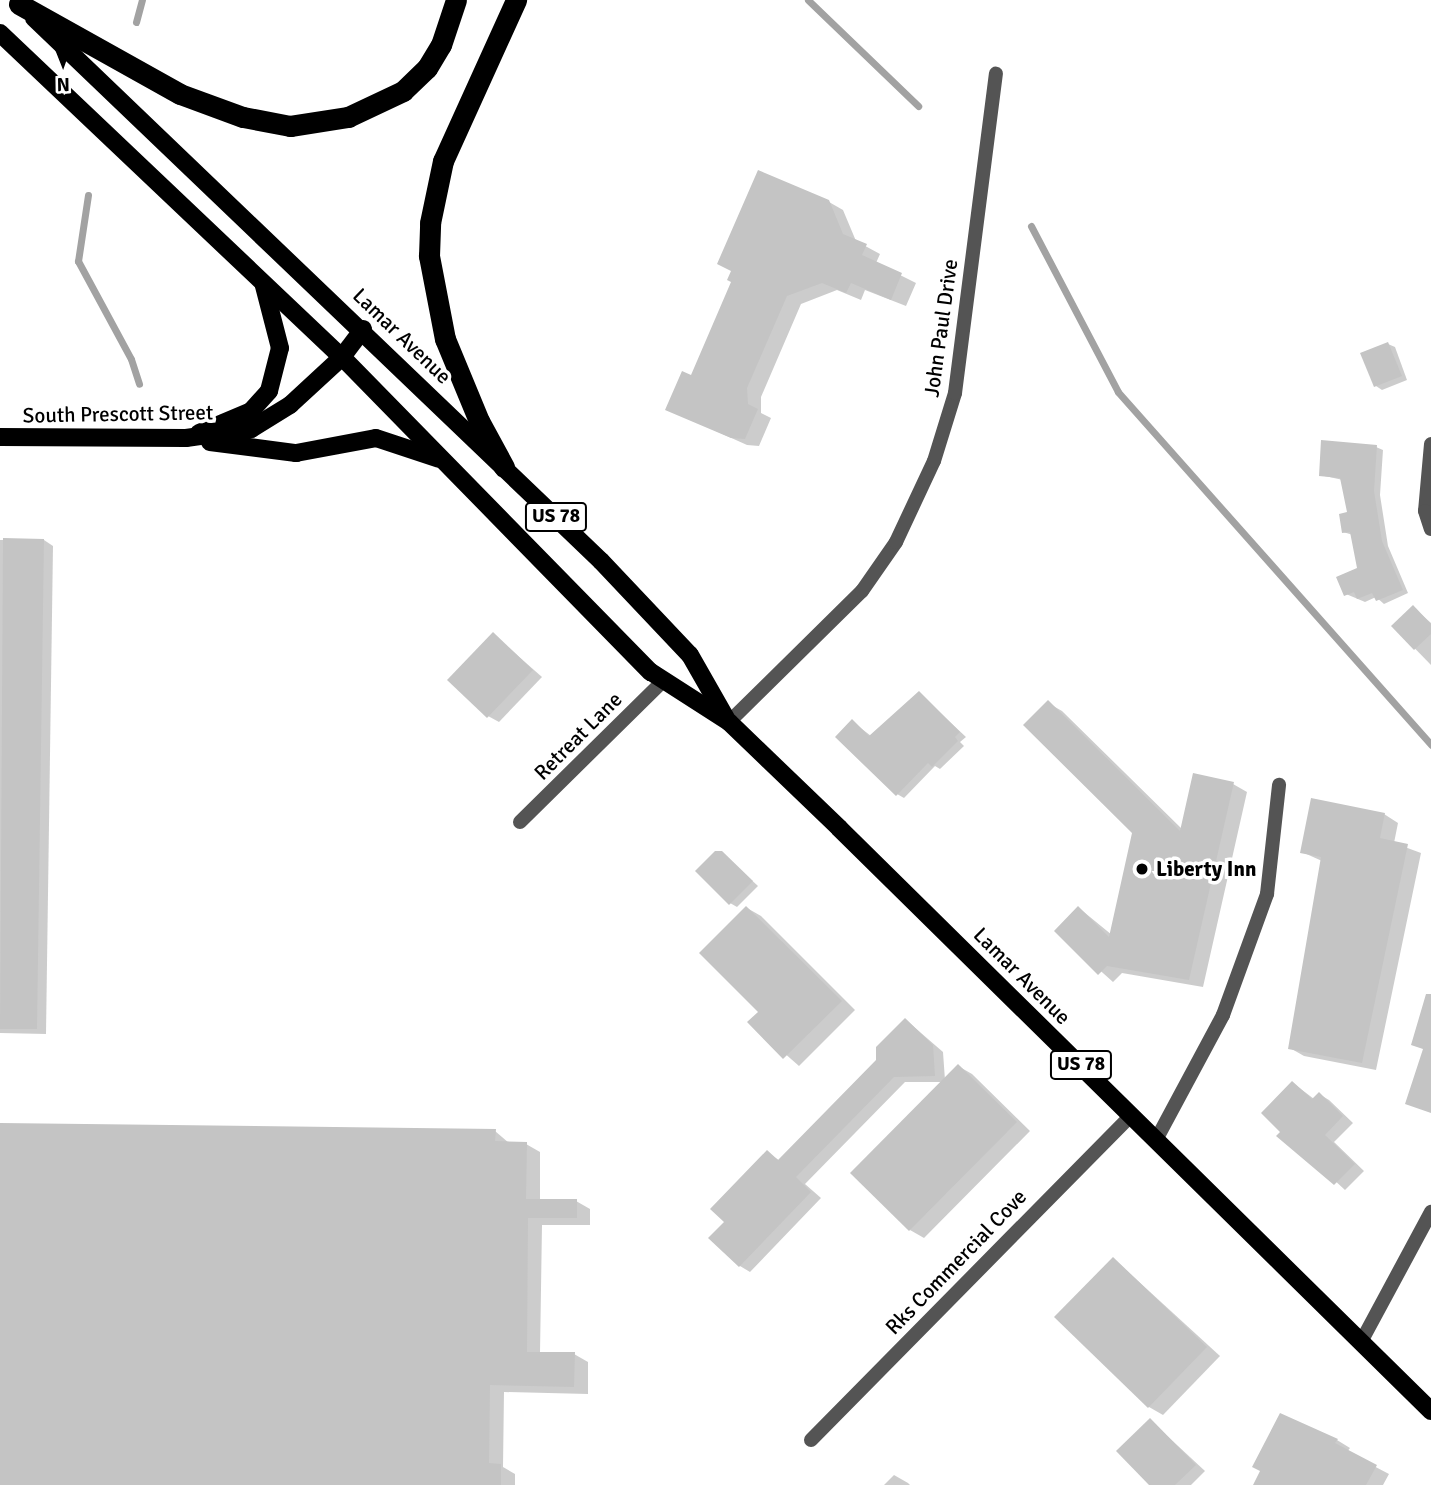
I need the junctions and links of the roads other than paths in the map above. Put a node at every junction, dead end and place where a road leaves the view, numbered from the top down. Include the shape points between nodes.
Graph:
1 (456, 0) edge
2 (516, 0) edge
3 (19, 4) joint
4 (0, 33) edge
5 (996, 74) dead end
6 (263, 282) junction
7 (363, 329) junction
8 (342, 357) junction
9 (0, 438) edge
10 (186, 438) junction
11 (1431, 444) edge
12 (443, 460) junction
13 (505, 467) junction
14 (1431, 528) edge
15 (664, 680) junction
16 (729, 722) junction
17 (1279, 785) dead end
18 (520, 822) dead end
19 (1132, 1115) junction
20 (1156, 1140) junction
21 (1431, 1212) edge
22 (1361, 1342) junction
23 (1431, 1411) edge
24 (811, 1440) dead end

1 - 3 highway via 442,45 403,92 348,117 290,126 243,117 180,94
2 - 13 highway via 443,161 430,223 429,256 445,339 479,421
3 - 7 main road, Lamar Avenue / US 78
4 - 6 main road, Lamar Avenue / US 78
5 - 16 street, John Paul Drive via 955,393 934,461 896,542 862,591
6 - 8 main road, Lamar Avenue / US 78
6 - 10 main road via 280,348 269,391 251,411
7 - 8 main road, South Prescott Street
7 - 13 main road, Lamar Avenue / US 78
8 - 10 main road, South Prescott Street via 269,420 222,436
8 - 12 main road, Lamar Avenue / US 78
9 - 10 main road, South Prescott Street
10 - 12 main road via 296,453 376,438
11 - 14 street via 1425,511
12 - 15 main road, Lamar Avenue / US 78
13 - 16 main road, Lamar Avenue / US 78 via 690,655
15 - 16 main road, Lamar Avenue / US 78
15 - 18 street, Retreat Lane
16 - 19 main road, Lamar Avenue / US 78
17 - 20 street via 1266,894 1223,1015
19 - 20 main road, Lamar Avenue / US 78
19 - 24 street, Rks Commercial Cove
20 - 22 main road, Lamar Avenue / US 78
21 - 22 street
22 - 23 main road, Lamar Avenue / US 78

